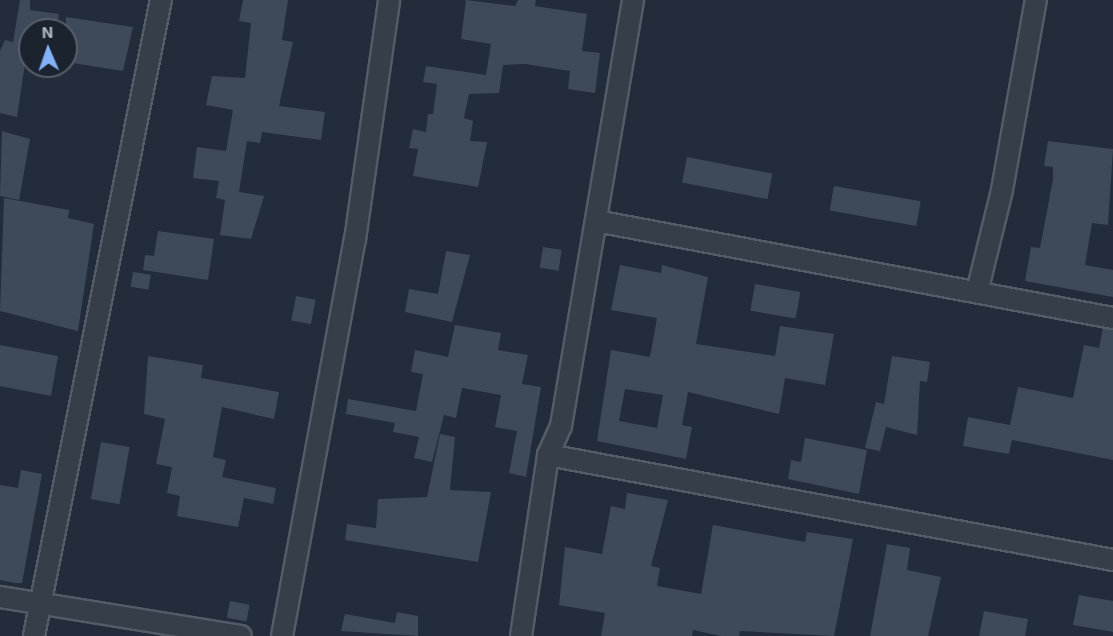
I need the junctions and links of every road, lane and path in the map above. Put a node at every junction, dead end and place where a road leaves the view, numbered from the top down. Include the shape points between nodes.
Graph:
1 (161, 0) edge
2 (389, 0) edge
3 (633, 0) edge
4 (1036, 0) edge
5 (596, 221) junction
6 (977, 292) junction
7 (1113, 318) edge
8 (548, 455) junction
9 (1113, 560) edge
10 (0, 597) edge
11 (40, 603) junction
12 (34, 636) edge
13 (241, 636) edge
14 (282, 636) edge
15 (521, 636) edge

1 - 11 street
2 - 14 street via 355,240
3 - 5 street
4 - 6 street via 1002,190
5 - 6 street
5 - 8 street via 561,426
6 - 7 street
8 - 9 street
8 - 15 street
10 - 11 street
11 - 12 street
11 - 13 street

